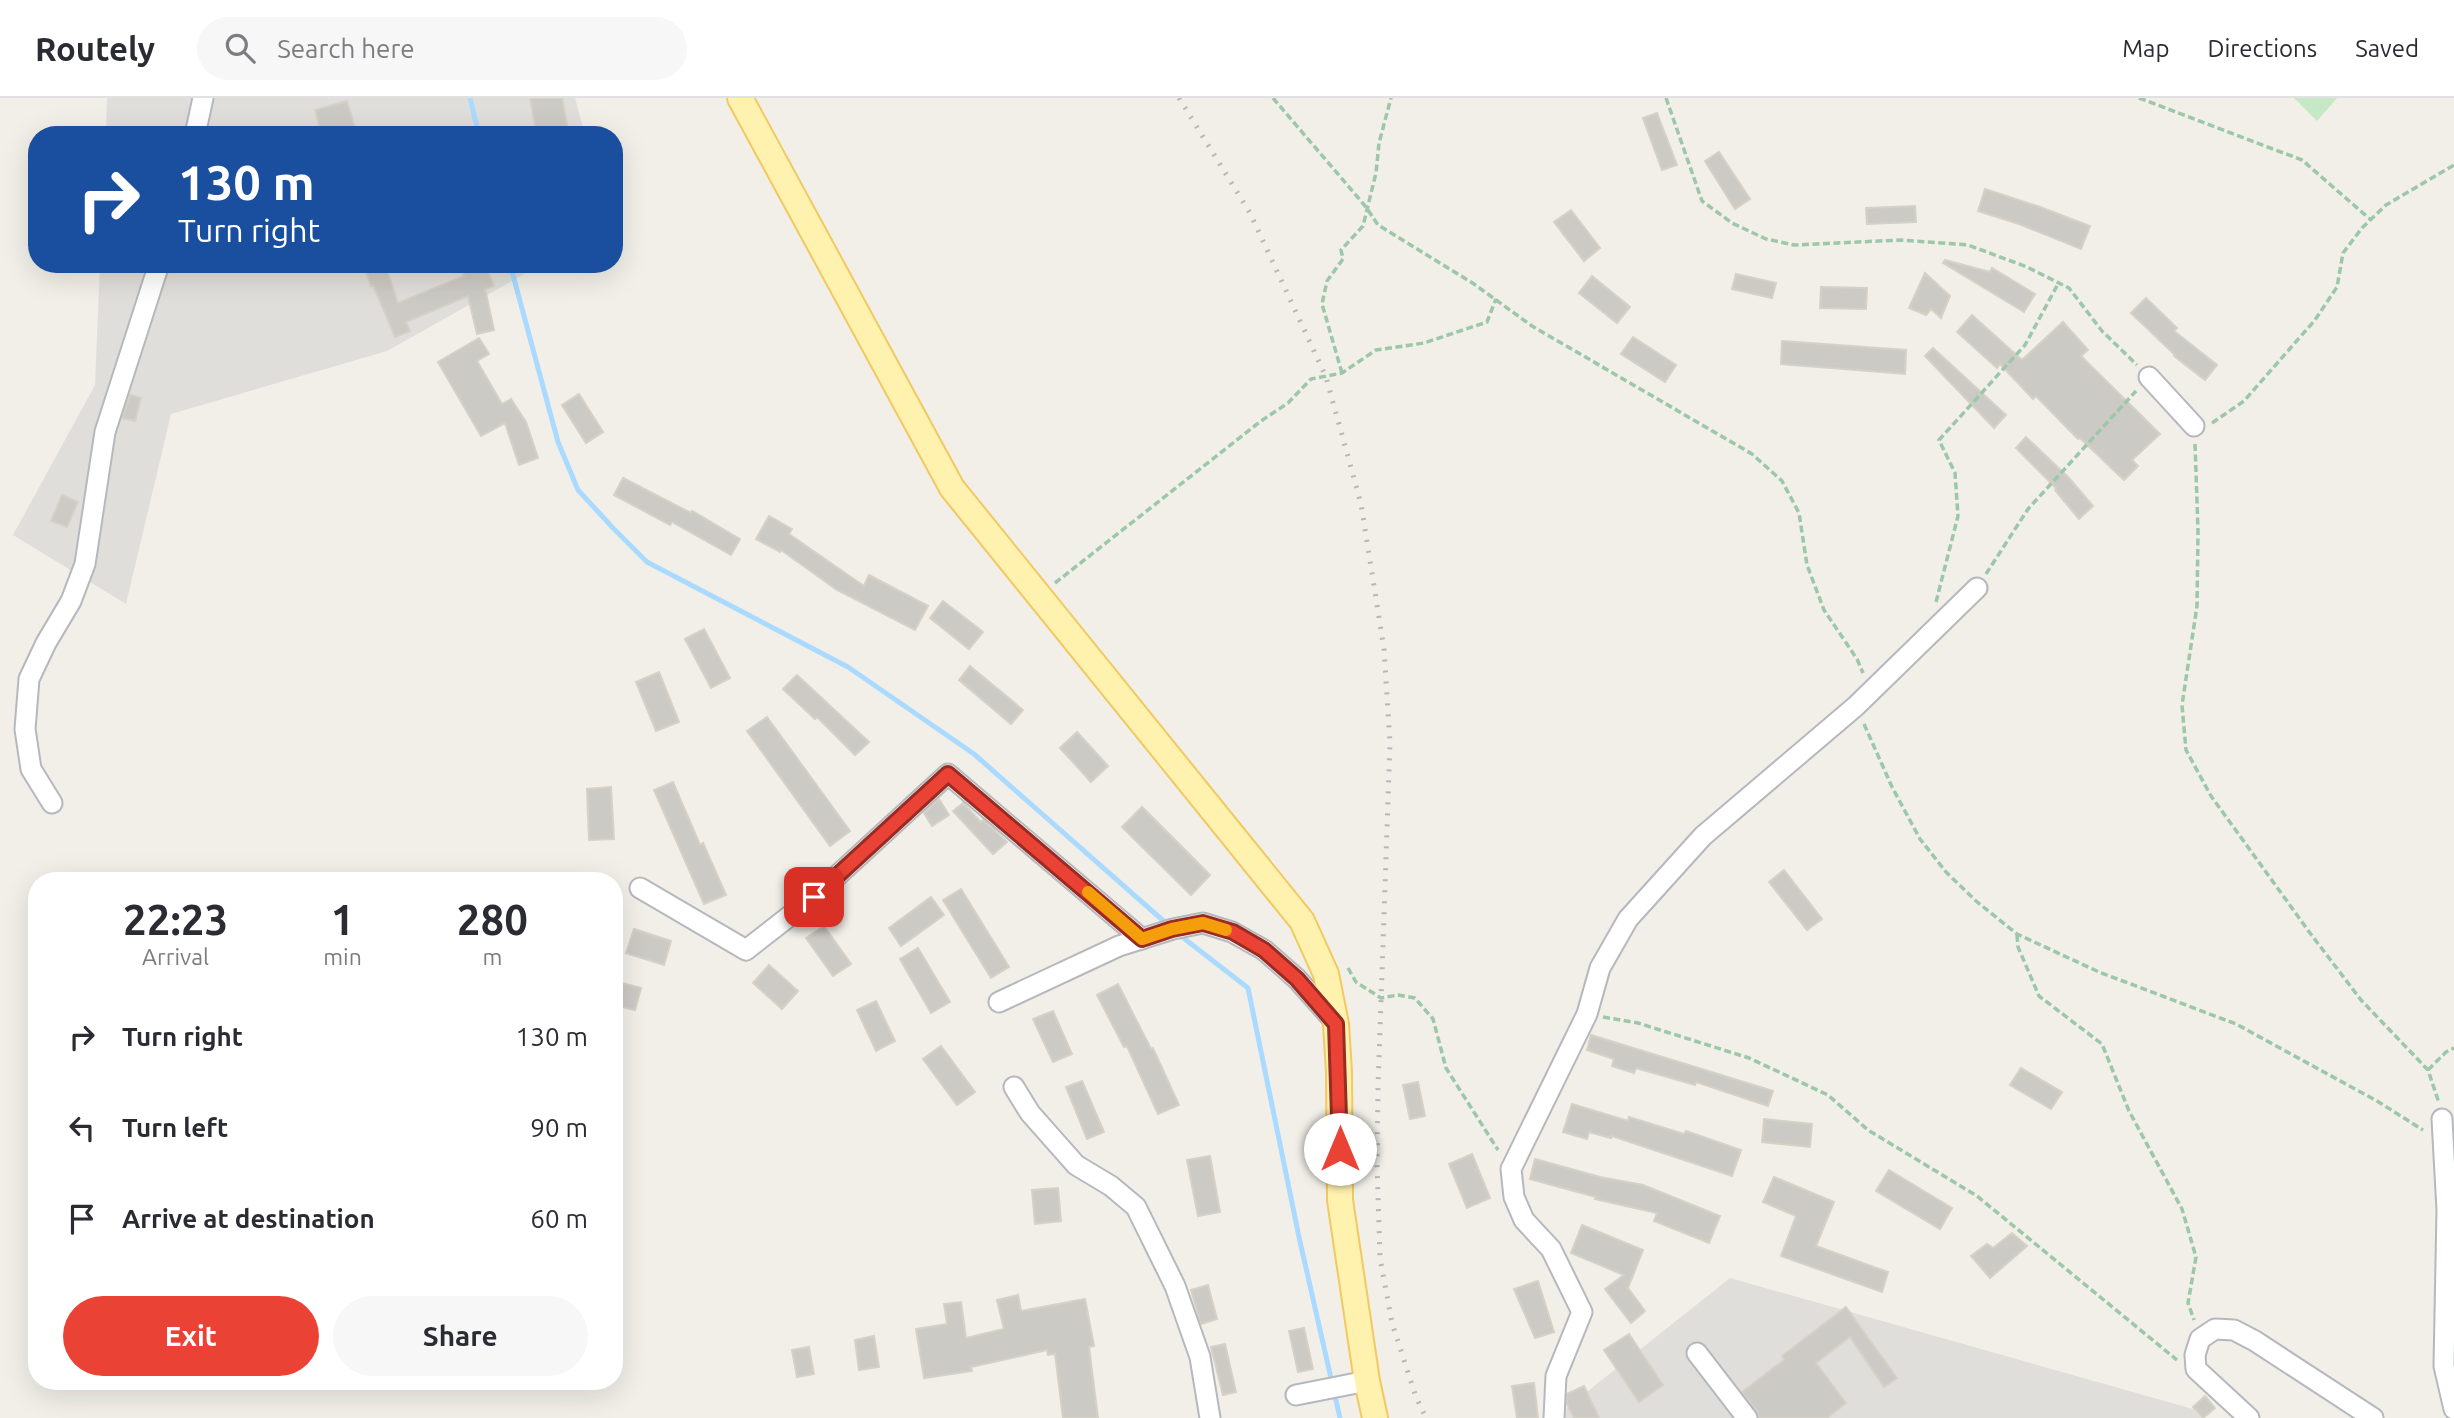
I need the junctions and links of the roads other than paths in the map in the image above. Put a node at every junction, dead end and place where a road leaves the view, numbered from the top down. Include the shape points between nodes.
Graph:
1 (203, 98) edge
2 (740, 98) edge
3 (197, 126) edge
4 (156, 273) edge
5 (2149, 377) road end
6 (2194, 426) road end
7 (1977, 588) road end
8 (52, 803) dead end
9 (640, 888) dead end
10 (1142, 939) junction
11 (999, 1002) dead end
12 (1336, 1024) junction
13 (1014, 1087) dead end
14 (2442, 1119) road end
15 (2451, 1209) edge
16 (1697, 1353) dead end
17 (1359, 1382) junction
18 (1296, 1395) dead end
19 (2454, 1409) edge
20 (1210, 1418) edge
21 (1375, 1418) edge
22 (1554, 1418) edge
23 (1747, 1418) edge
24 (2249, 1418) edge
25 (2373, 1418) edge

1 - 3 street
2 - 12 main road via 952,488 1302,921 1326,974
4 - 8 street via 105,432 85,564 71,601 29,679 25,729 31,769
5 - 6 street
7 - 22 street via 1856,706 1703,836 1628,919 1600,968 1587,1014 1511,1169 1514,1197 1524,1220 1550,1249 1581,1312 1556,1376
9 - 10 street via 746,950 814,897 948,774
10 - 11 street
10 - 12 street via 1203,923 1233,932 1264,950 1297,979
12 - 17 main road via 1340,1199
13 - 20 street via 1030,1114 1076,1165 1136,1207 1175,1286 1200,1357
14 - 15 street
15 - 19 street via 2444,1366
16 - 23 street
17 - 18 street
17 - 21 main road
24 - 25 street via 2196,1369 2200,1339 2215,1329 2234,1330 2255,1341

